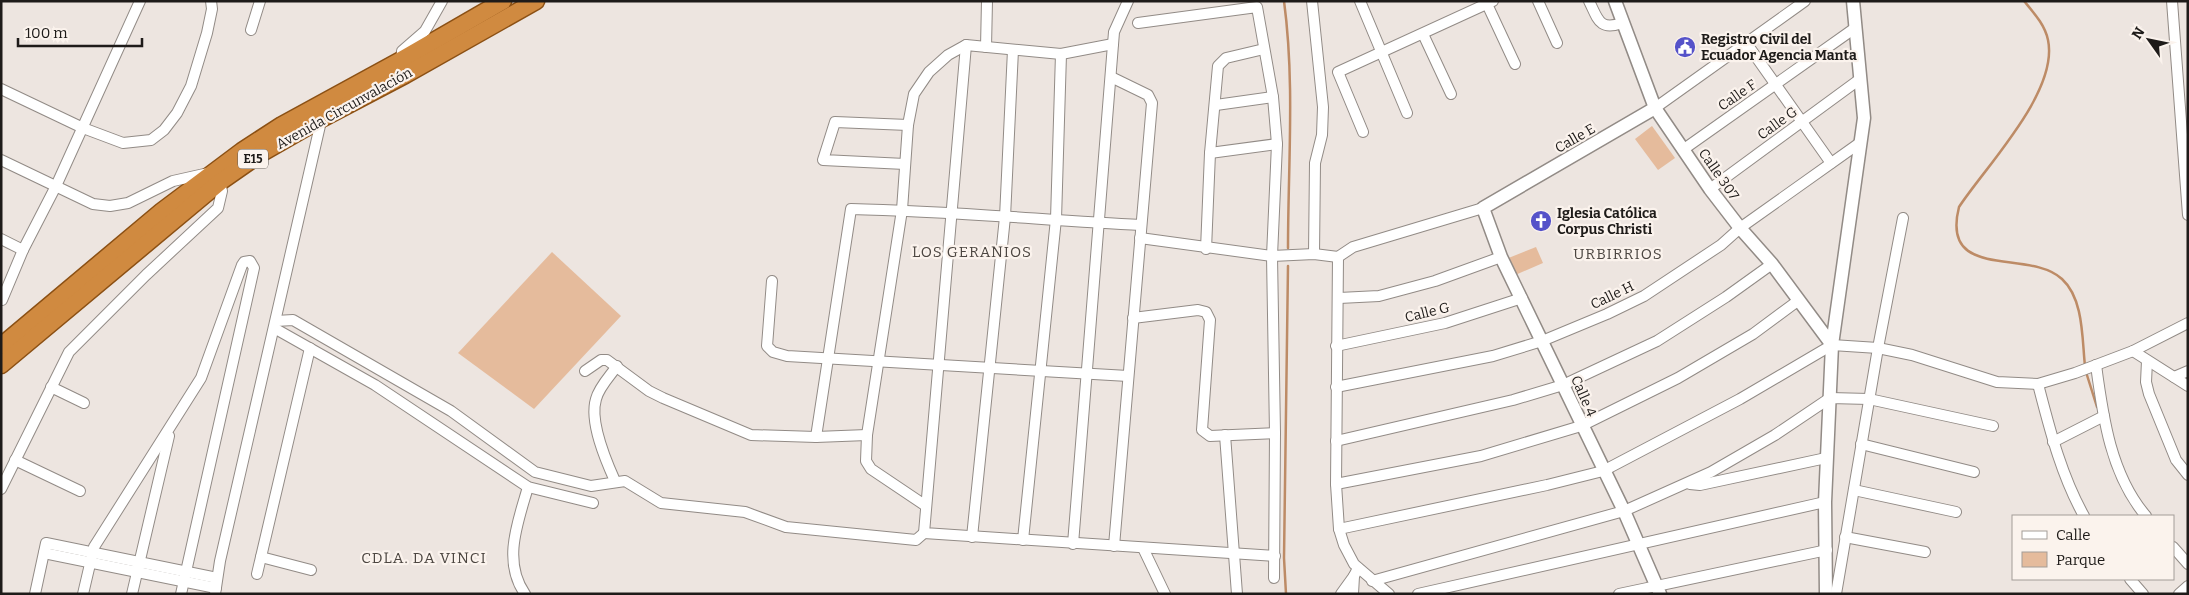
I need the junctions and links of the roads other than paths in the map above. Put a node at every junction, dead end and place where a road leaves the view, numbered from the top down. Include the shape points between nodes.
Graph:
1 (140, 1) edge
2 (211, 1) edge
3 (260, 1) edge
4 (442, 1) edge
5 (503, 1) edge
6 (536, 1) edge
7 (987, 1) edge
8 (1128, 1) edge
9 (1312, 1) edge
10 (1360, 1) edge
11 (1538, 1) edge
12 (1589, 1) edge
13 (1615, 1) edge
14 (1806, 1) edge
15 (1853, 1) edge
16 (2172, 1) edge
17 (1490, 3) edge
18 (1138, 23) dead end
19 (1622, 23) junction
20 (1855, 28) junction
21 (251, 30) dead end
22 (1423, 34) junction
23 (1113, 44) junction
24 (1557, 44) dead end
25 (1747, 44) junction
26 (966, 45) junction
27 (986, 47) junction
28 (1264, 49) junction
29 (1013, 50) junction
30 (1380, 53) junction
31 (1061, 54) junction
32 (1515, 64) dead end
33 (403, 68) junction
34 (1111, 77) junction
35 (1860, 78) junction
36 (1776, 85) junction
37 (1, 89) edge
38 (1451, 94) dead end
39 (1273, 97) junction
40 (326, 101) junction
41 (1216, 105) junction
42 (1655, 108) junction
43 (1407, 113) dead end
44 (321, 119) junction
45 (1802, 122) junction
46 (908, 125) junction
47 (83, 128) junction
48 (1363, 132) dead end
49 (1861, 142) junction
50 (1277, 144) junction
51 (1684, 149) junction
52 (1210, 152) junction
53 (1, 160) edge
54 (1831, 163) junction
55 (905, 164) junction
56 (216, 177) junction
57 (56, 186) junction
58 (1710, 189) junction
59 (1483, 208) junction
60 (902, 210) junction
61 (952, 212) junction
62 (2188, 215) edge
63 (1005, 217) junction
64 (1903, 218) dead end
65 (1056, 219) junction
66 (1099, 223) junction
67 (1141, 225) junction
68 (1740, 228) junction
69 (1140, 238) junction
70 (1, 239) edge
71 (1206, 249) junction
72 (23, 250) junction
73 (1314, 254) junction
74 (1272, 256) junction
75 (1338, 257) junction
76 (1501, 257) junction
77 (1772, 264) junction
78 (772, 281) dead end
79 (1339, 298) junction
80 (1522, 298) junction
81 (2, 300) edge
82 (1799, 300) junction
83 (1133, 318) junction
84 (2188, 322) edge
85 (275, 324) junction
86 (1542, 341) junction
87 (1832, 345) junction
88 (1, 346) edge
89 (1336, 346) junction
90 (310, 348) junction
91 (1878, 348) junction
92 (2133, 351) junction
93 (828, 358) junction
94 (878, 361) junction
95 (2147, 361) junction
96 (939, 364) junction
97 (1, 365) edge
98 (2096, 365) junction
99 (617, 366) junction
100 (990, 368) junction
101 (1041, 370) junction
102 (585, 371) dead end
103 (2188, 371) edge
104 (1087, 373) junction
105 (1128, 376) junction
106 (2174, 377) junction
107 (2038, 384) junction
108 (1563, 385) junction
109 (2188, 386) edge
110 (51, 387) junction
111 (1336, 387) junction
112 (1830, 398) junction
113 (1869, 399) junction
114 (84, 403) dead end
115 (2104, 416) junction
116 (1581, 426) junction
117 (1993, 426) dead end
118 (170, 428) junction
119 (1275, 433) junction
120 (867, 435) junction
121 (1225, 435) junction
122 (816, 437) junction
123 (1336, 441) junction
124 (2053, 442) junction
125 (1862, 444) junction
126 (1826, 458) junction
127 (15, 460) junction
128 (1603, 470) junction
129 (1974, 472) dead end
130 (2188, 475) edge
131 (615, 481) junction
132 (1336, 484) junction
133 (1686, 484) junction
134 (528, 487) junction
135 (1, 490) edge
136 (1854, 490) junction
137 (80, 491) dead end
138 (1825, 502) junction
139 (593, 503) dead end
140 (926, 506) junction
141 (1624, 511) junction
142 (1956, 512) dead end
143 (2083, 515) edge
144 (2145, 515) edge
145 (1339, 529) junction
146 (924, 533) junction
147 (972, 537) junction
148 (1845, 538) junction
149 (1023, 540) junction
150 (1073, 544) junction
151 (1639, 544) junction
152 (1114, 546) junction
153 (1143, 548) junction
154 (2174, 548) edge
155 (1827, 550) junction
156 (1925, 552) dead end
157 (1234, 554) junction
158 (1275, 556) junction
159 (91, 557) junction
160 (261, 557) junction
161 (2188, 564) edge
162 (138, 567) junction
163 (311, 570) dead end
164 (1356, 572) junction
165 (257, 574) dead end
166 (185, 577) junction
167 (1274, 578) dead end
168 (2131, 580) edge
169 (1372, 581) junction
170 (2188, 586) edge
171 (216, 587) edge
172 (1659, 589) edge
173 (35, 594) edge
174 (83, 594) edge
175 (132, 594) edge
176 (181, 594) edge
177 (525, 594) edge
178 (1166, 594) edge
179 (1237, 594) edge
180 (1341, 594) edge
181 (1353, 594) edge
182 (1388, 594) edge
183 (1418, 594) edge
184 (1619, 594) edge
185 (1826, 594) edge
186 (1836, 594) edge
187 (2143, 594) edge
188 (2180, 594) edge

1 - 47 street
2 - 47 street via 207,32 191,86 164,130 151,140 123,143
3 - 21 street
4 - 33 street via 425,31 402,51
5 - 33 highway, Avenida Circunvalación / E15
6 - 33 highway, Avenida Circunvalación / E15
7 - 27 street
8 - 23 street via 1114,32
9 - 73 street via 1323,107 1322,135 1315,162
10 - 30 street
11 - 24 street
12 - 19 street via 1602,25
13 - 19 street, Calle 307
14 - 25 street, Calle E
15 - 20 street
16 - 62 street
17 - 22 street
17 - 32 street
18 - 28 street via 1256,7
19 - 42 street, Calle 307
20 - 35 street
20 - 36 street, Calle F
22 - 30 street
22 - 38 street
23 - 31 street
23 - 34 street
25 - 36 street
25 - 42 street, Calle E
26 - 27 street
26 - 46 street via 948,55 929,72 914,94
26 - 61 street
27 - 29 street
28 - 39 street
28 - 41 street via 1221,62 1218,66
29 - 31 street
29 - 63 street
30 - 43 street
30 - 48 street via 1338,72
31 - 65 street
33 - 40 highway, Avenida Circunvalación / E15
33 - 44 highway, Avenida Circunvalación / E15
34 - 66 street
34 - 67 street via 1148,95 1152,103
35 - 45 street, Calle G
35 - 49 street via 1864,118
36 - 45 street
36 - 51 street, Calle F
37 - 47 street
39 - 41 street
39 - 50 street
40 - 44 street
40 - 56 highway, Avenida Circunvalación / E15 via 282,125
41 - 52 street
42 - 51 street, Calle 307
42 - 59 street, Calle E
44 - 56 highway, Avenida Circunvalación / E15
44 - 85 street
45 - 54 street
45 - 58 street, Calle G
46 - 55 street
46 - 55 street via 835,122 824,160
47 - 57 street
49 - 54 street, Calle H
49 - 87 street
50 - 52 street
50 - 74 street
51 - 58 street, Calle 307
52 - 71 street
53 - 57 street
54 - 68 street, Calle H
55 - 60 street
56 - 57 street via 173,181 128,203 110,206 93,204
56 - 88 highway, Avenida Circunvalación / E15 via 154,218
56 - 97 highway, Avenida Circunvalación / E15
56 - 110 street via 222,195 218,208 69,352
57 - 72 street
58 - 68 street, Calle 307
59 - 75 street, Calle E via 1353,247
59 - 76 street, Calle 4
60 - 61 street
60 - 93 street via 851,209
60 - 94 street
61 - 63 street
61 - 96 street
63 - 65 street
63 - 100 street
64 - 91 street
65 - 66 street
65 - 101 street
66 - 67 street
66 - 104 street
67 - 69 street
68 - 77 street, Calle 307
68 - 86 street, Calle H via 1721,245 1644,296
69 - 71 street
69 - 83 street
70 - 72 street
71 - 74 street
72 - 81 street
73 - 74 street
73 - 75 street
74 - 119 street
75 - 79 street
76 - 79 street via 1436,281 1379,296
76 - 80 street, Calle 4
77 - 82 street, Calle 307
77 - 108 street via 1726,298 1657,341
78 - 93 street via 769,350 787,356
79 - 89 street
80 - 86 street, Calle 4
80 - 89 street, Calle G via 1445,323
82 - 87 street, Calle 307
82 - 116 street via 1754,334 1678,378
83 - 105 street
83 - 121 street via 1201,310 1209,316 1201,428 1210,436
84 - 92 street
85 - 90 street
85 - 131 street via 293,320 451,411 535,472 591,486
85 - 171 street
86 - 108 street, Calle 4
86 - 111 street, Calle H via 1493,356
87 - 91 street
87 - 112 street
87 - 128 street via 1740,400
89 - 111 street
90 - 134 street via 375,385
90 - 160 street
91 - 107 street via 1912,355 1998,382
91 - 113 street
92 - 95 street
92 - 98 street
93 - 94 street
93 - 122 street
94 - 96 street
94 - 120 street
95 - 106 street
95 - 130 street via 2149,394 2176,460
96 - 100 street
96 - 140 street
98 - 107 street
98 - 115 street
99 - 102 street via 604,359
99 - 122 street via 656,394 751,435
99 - 131 street via 598,393 595,405 602,450
100 - 101 street
100 - 147 street
101 - 104 street
101 - 149 street
103 - 106 street
104 - 105 street
104 - 150 street
105 - 152 street
106 - 109 street
107 - 124 street
108 - 116 street, Calle 4
108 - 123 street via 1513,400
110 - 114 street
110 - 127 street
111 - 123 street
112 - 113 street
112 - 126 street
112 - 133 street via 1775,434
113 - 117 street
113 - 125 street
115 - 124 street
115 - 144 street via 2123,480
116 - 128 street, Calle 4
116 - 132 street via 1481,456
118 - 159 street
118 - 162 street
118 - 166 street via 201,378 242,265 250,261 254,268
119 - 121 street
119 - 158 street
120 - 122 street
120 - 140 street via 866,461 871,469
121 - 157 street
123 - 132 street
124 - 143 street via 2073,497
125 - 129 street
125 - 136 street
126 - 133 street via 1700,485
126 - 138 street
127 - 135 street
127 - 137 street
128 - 141 street, Calle 4
128 - 145 street via 1546,486
131 - 146 street via 625,481 661,503 745,512 786,527 916,540
132 - 145 street
133 - 141 street
134 - 139 street
134 - 177 street via 514,534 512,561
136 - 142 street
136 - 148 street
138 - 151 street
138 - 155 street
140 - 146 street
141 - 151 street, Calle 4
141 - 169 street
145 - 164 street
146 - 147 street
147 - 149 street
148 - 156 street
148 - 186 street
149 - 150 street
150 - 152 street
151 - 172 street, Calle 4
151 - 183 street
152 - 153 street
153 - 157 street
153 - 178 street
154 - 161 street
155 - 172 street
155 - 185 street
157 - 158 street
157 - 179 street
158 - 167 street
159 - 162 street
159 - 173 street via 44,553
159 - 174 street
160 - 163 street
160 - 165 street
162 - 166 street
162 - 175 street
164 - 169 street
164 - 180 street
164 - 181 street
166 - 171 street
166 - 176 street
168 - 187 street
169 - 182 street
170 - 188 street
172 - 184 street

